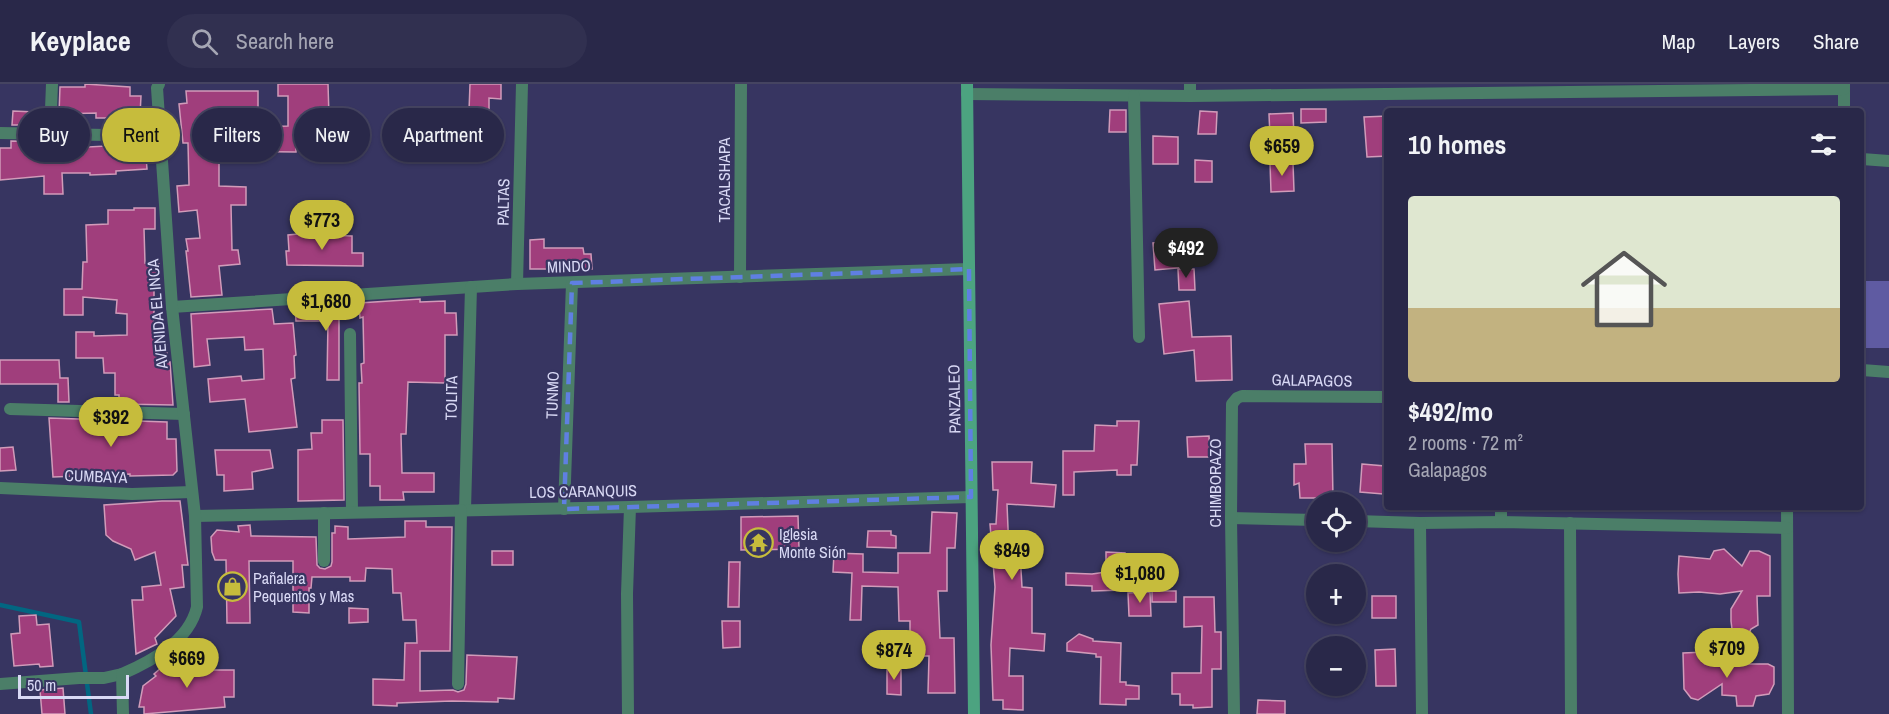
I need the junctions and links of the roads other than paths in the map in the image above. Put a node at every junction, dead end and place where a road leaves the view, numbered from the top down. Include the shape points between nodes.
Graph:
1 (52, 84) edge
2 (522, 84) edge
3 (741, 84) edge
4 (158, 86) edge
5 (1844, 87) edge
6 (967, 89) edge
7 (1190, 90) edge
8 (1134, 96) junction
9 (51, 108) edge
10 (159, 108) edge
11 (1844, 108) edge
12 (0, 133) edge
13 (18, 134) edge
14 (1864, 159) edge
15 (1889, 161) edge
16 (162, 162) edge
17 (969, 269) junction
18 (740, 277) junction
19 (572, 283) junction
20 (517, 284) junction
21 (471, 287) junction
22 (171, 307) junction
23 (350, 334) dead end
24 (1139, 337) dead end
25 (1864, 370) edge
26 (1889, 372) edge
27 (1384, 397) edge
28 (1237, 398) joint
29 (10, 409) dead end
30 (184, 414) junction
31 (0, 488) edge
32 (192, 492) junction
33 (971, 497) junction
34 (630, 507) junction
35 (564, 509) junction
36 (463, 510) junction
37 (1501, 510) edge
38 (1787, 510) edge
39 (352, 512) junction
40 (324, 513) junction
41 (195, 516) junction
42 (1231, 518) junction
43 (1306, 520) edge
44 (1366, 521) edge
45 (1501, 522) junction
46 (1420, 523) junction
47 (1570, 523) junction
48 (1787, 528) junction
49 (324, 561) dead end
50 (122, 674) junction
51 (0, 684) edge
52 (458, 684) dead end
53 (123, 714) edge
54 (628, 714) edge
55 (974, 714) edge
56 (1234, 714) edge
57 (1422, 714) edge
58 (1571, 714) edge
59 (1788, 714) edge

1 - 9 street
2 - 20 street, PALTAS
3 - 18 street, TACALSHAPA
4 - 10 street, AVENIDA EL INCA
5 - 7 street
5 - 11 street
6 - 8 street
6 - 17 street, PANZALEO
7 - 8 street
8 - 24 street
12 - 13 street
14 - 15 street
16 - 22 street, AVENIDA EL INCA
17 - 18 street, MINDO
17 - 33 street, PANZALEO
18 - 19 street, MINDO
19 - 20 street, MINDO
19 - 35 street, TUNMO
20 - 21 street, MINDO
21 - 22 street, MINDO
21 - 36 street, TOLITA
22 - 30 street, AVENIDA EL INCA
23 - 39 street
25 - 26 street
27 - 28 street, GALAPAGOS
28 - 42 street, CHIMBORAZO via 1232,406
29 - 30 street
30 - 32 street, AVENIDA EL INCA
31 - 32 street, CUMBAYA via 132,494
32 - 41 street, AVENIDA EL INCA
33 - 34 street, LOS CARANQUIS
33 - 55 street, PANZALEO
34 - 35 street, LOS CARANQUIS
34 - 54 street
35 - 36 street, LOS CARANQUIS
36 - 39 street, LOS CARANQUIS
36 - 52 street, TOLITA
37 - 45 street
38 - 48 street
39 - 40 street, LOS CARANQUIS
40 - 41 street, LOS CARANQUIS
40 - 49 street
41 - 50 street, AVENIDA EL INCA via 194,619 171,646
42 - 43 street
42 - 56 street, CHIMBORAZO
44 - 46 street
45 - 46 street
45 - 47 street
46 - 57 street
47 - 48 street
47 - 58 street
48 - 59 street
50 - 51 street, AVENIDA EL INCA
50 - 53 street

